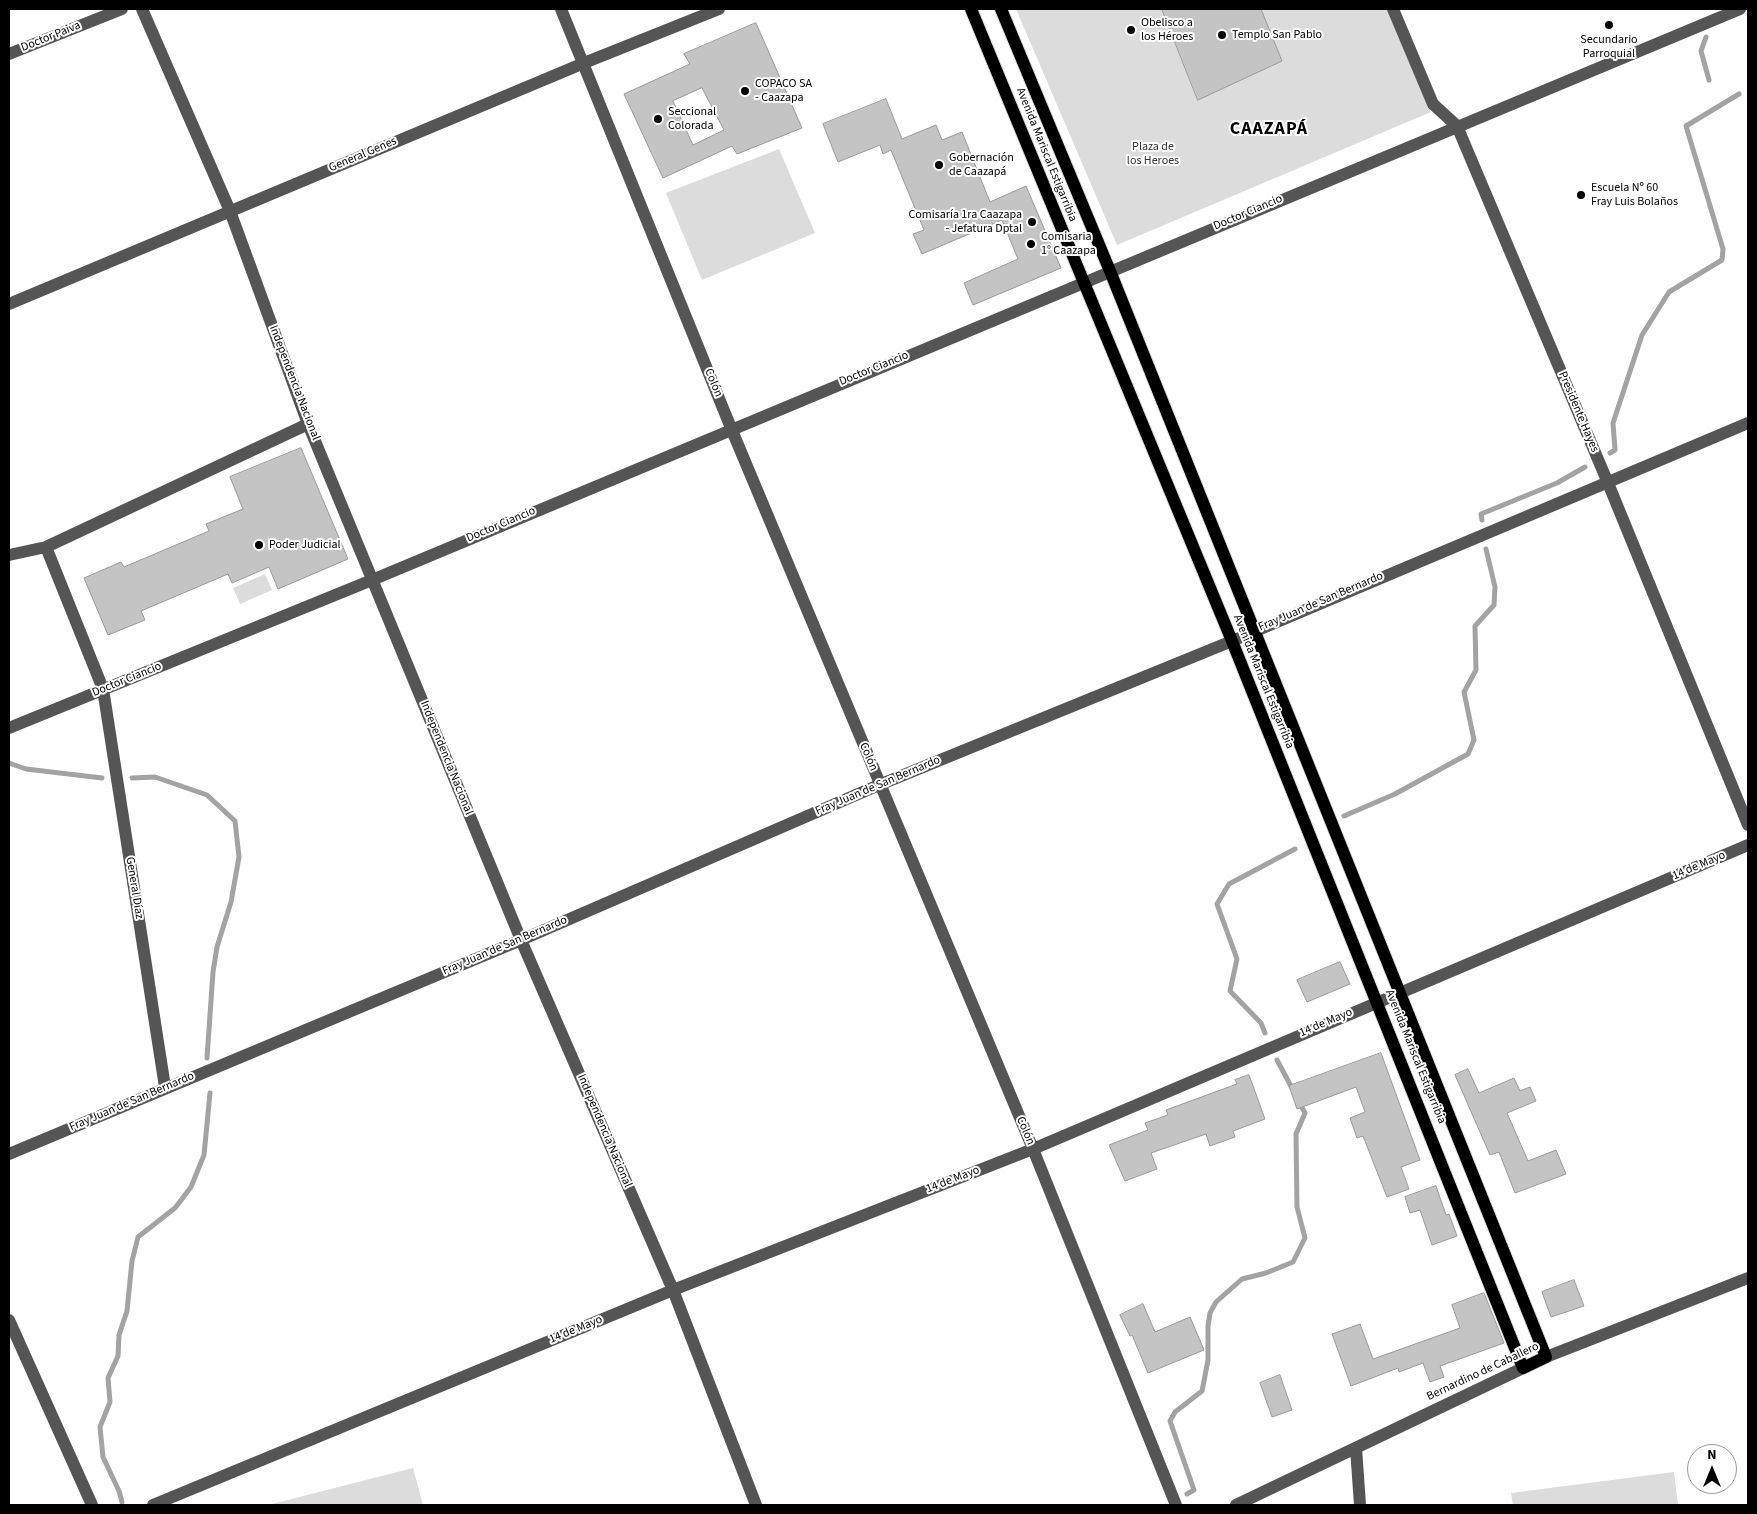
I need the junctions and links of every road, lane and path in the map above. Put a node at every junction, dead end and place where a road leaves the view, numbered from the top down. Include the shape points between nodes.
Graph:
1 (122, 9) edge
2 (142, 9) edge
3 (561, 9) edge
4 (719, 9) edge
5 (971, 9) edge
6 (1001, 9) edge
7 (1393, 9) edge
8 (1740, 9) edge
9 (9, 54) edge
10 (584, 63) junction
11 (1457, 126) junction
12 (230, 211) junction
13 (1110, 270) junction
14 (1084, 282) junction
15 (9, 304) edge
16 (1748, 423) edge
17 (308, 424) junction
18 (731, 428) junction
19 (1608, 483) junction
20 (46, 547) junction
21 (9, 555) edge
22 (372, 580) junction
23 (1254, 630) junction
24 (1232, 641) junction
25 (103, 690) junction
26 (10, 724) edge
27 (879, 785) junction
28 (1748, 825) edge
29 (1748, 845) edge
30 (521, 940) junction
31 (1399, 992) junction
32 (1378, 1001) junction
33 (165, 1087) junction
34 (1033, 1149) junction
35 (9, 1154) edge
36 (1748, 1278) edge
37 (673, 1290) junction
38 (9, 1320) edge
39 (1546, 1357) junction
40 (1522, 1368) junction
41 (1356, 1448) junction
42 (92, 1505) edge
43 (153, 1505) edge
44 (756, 1505) edge
45 (1176, 1505) edge
46 (1236, 1505) edge
47 (1360, 1505) edge

1 - 9 street, Doctor Paiva
2 - 12 street, Independencia Nacional
3 - 10 street, Colón
4 - 10 street, General Genes
5 - 14 main road, Avenida Mariscal Estigarribia
6 - 13 main road, Avenida Mariscal Estigarribia
7 - 11 street, Presidente Hayes via 1432,104
8 - 11 street, Doctor Ciancio
10 - 12 street, General Genes
10 - 18 street, Colón
11 - 13 street, Doctor Ciancio
11 - 19 street, Presidente Hayes
12 - 15 street, General Genes
12 - 17 street, Independencia Nacional
13 - 14 street, Doctor Ciancio
13 - 23 main road, Avenida Mariscal Estigarribia
14 - 18 street, Doctor Ciancio
14 - 24 main road, Avenida Mariscal Estigarribia
16 - 19 street, Fray Juan de San Bernardo
17 - 20 street
17 - 22 street, Independencia Nacional
18 - 22 street, Doctor Ciancio
18 - 27 street, Colón
19 - 23 street, Fray Juan de San Bernardo
19 - 28 street, Presidente Hayes
20 - 21 street
20 - 25 street, General Díaz
22 - 25 street, Doctor Ciancio
22 - 30 street, Independencia Nacional
23 - 24 street, Fray Juan de San Bernardo
23 - 31 main road, Avenida Mariscal Estigarribia
24 - 27 street, Fray Juan de San Bernardo
24 - 32 main road, Avenida Mariscal Estigarribia
25 - 26 street, Doctor Ciancio
25 - 33 street, General Díaz
27 - 30 street, Fray Juan de San Bernardo
27 - 34 street, Colón
29 - 31 street, 14 de Mayo
30 - 33 street, Fray Juan de San Bernardo
30 - 37 street, Independencia Nacional
31 - 32 street, 14 de Mayo
31 - 39 main road, Avenida Mariscal Estigarribia
32 - 34 street, 14 de Mayo
32 - 40 main road, Avenida Mariscal Estigarribia
33 - 35 street, Fray Juan de San Bernardo
34 - 37 street, 14 de Mayo
34 - 45 street, Colón
36 - 39 street, Bernardino de Caballero
37 - 43 street, 14 de Mayo
37 - 44 street, Independencia Nacional
38 - 42 street
39 - 40 main road, Bernardino de Caballero
40 - 41 street, Bernardino de Caballero
41 - 46 street, Bernardino de Caballero
41 - 47 street

